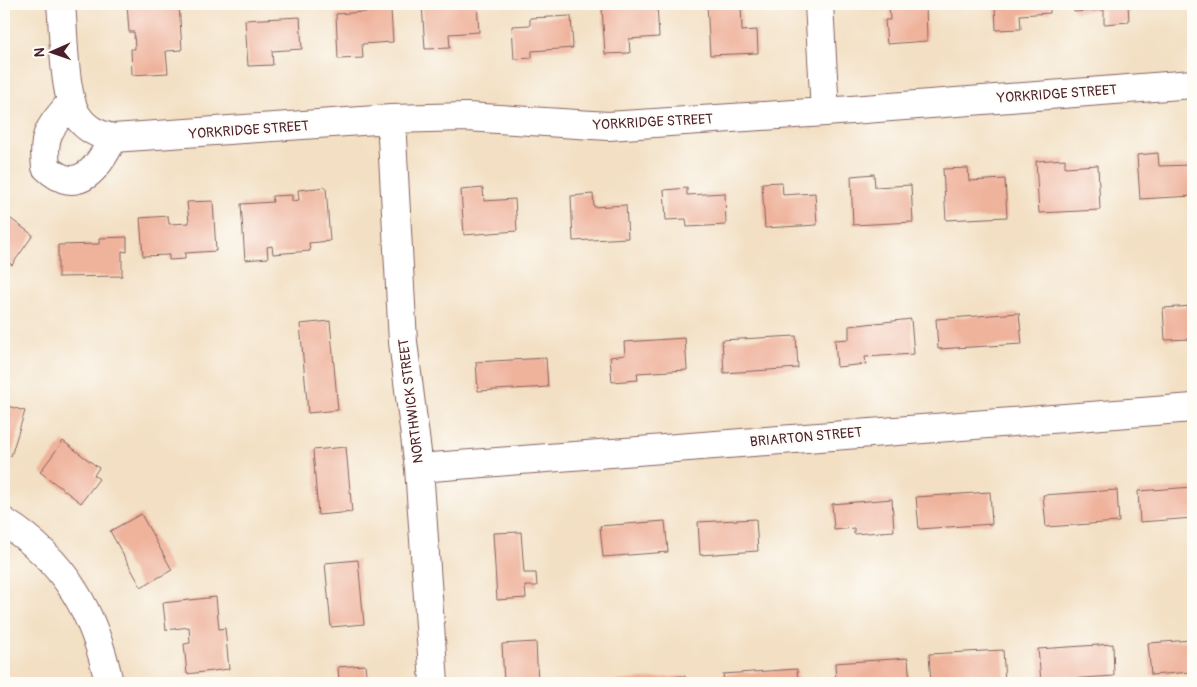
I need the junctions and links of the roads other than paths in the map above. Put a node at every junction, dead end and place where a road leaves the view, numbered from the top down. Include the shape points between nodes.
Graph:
1 (62, 4) edge
2 (819, 4) edge
3 (1193, 84) edge
4 (71, 102) junction
5 (825, 112) junction
6 (391, 119) junction
7 (114, 138) junction
8 (1193, 408) edge
9 (419, 468) junction
10 (4, 522) edge
11 (109, 683) edge
12 (434, 683) edge

1 - 4 street, YORKRIDGE STREET
2 - 5 street
3 - 5 street, YORKRIDGE STREET
4 - 7 street, YORKRIDGE STREET via 78,118 89,128
4 - 7 street via 50,128 43,145 46,168 57,178 74,180 87,177 102,160
5 - 6 street, YORKRIDGE STREET via 608,126 485,118
6 - 7 street, YORKRIDGE STREET
6 - 9 street, NORTHWICK STREET via 403,342
8 - 9 street, BRIARTON STREET
9 - 12 street, NORTHWICK STREET
10 - 11 street via 30,540 71,585 95,630

